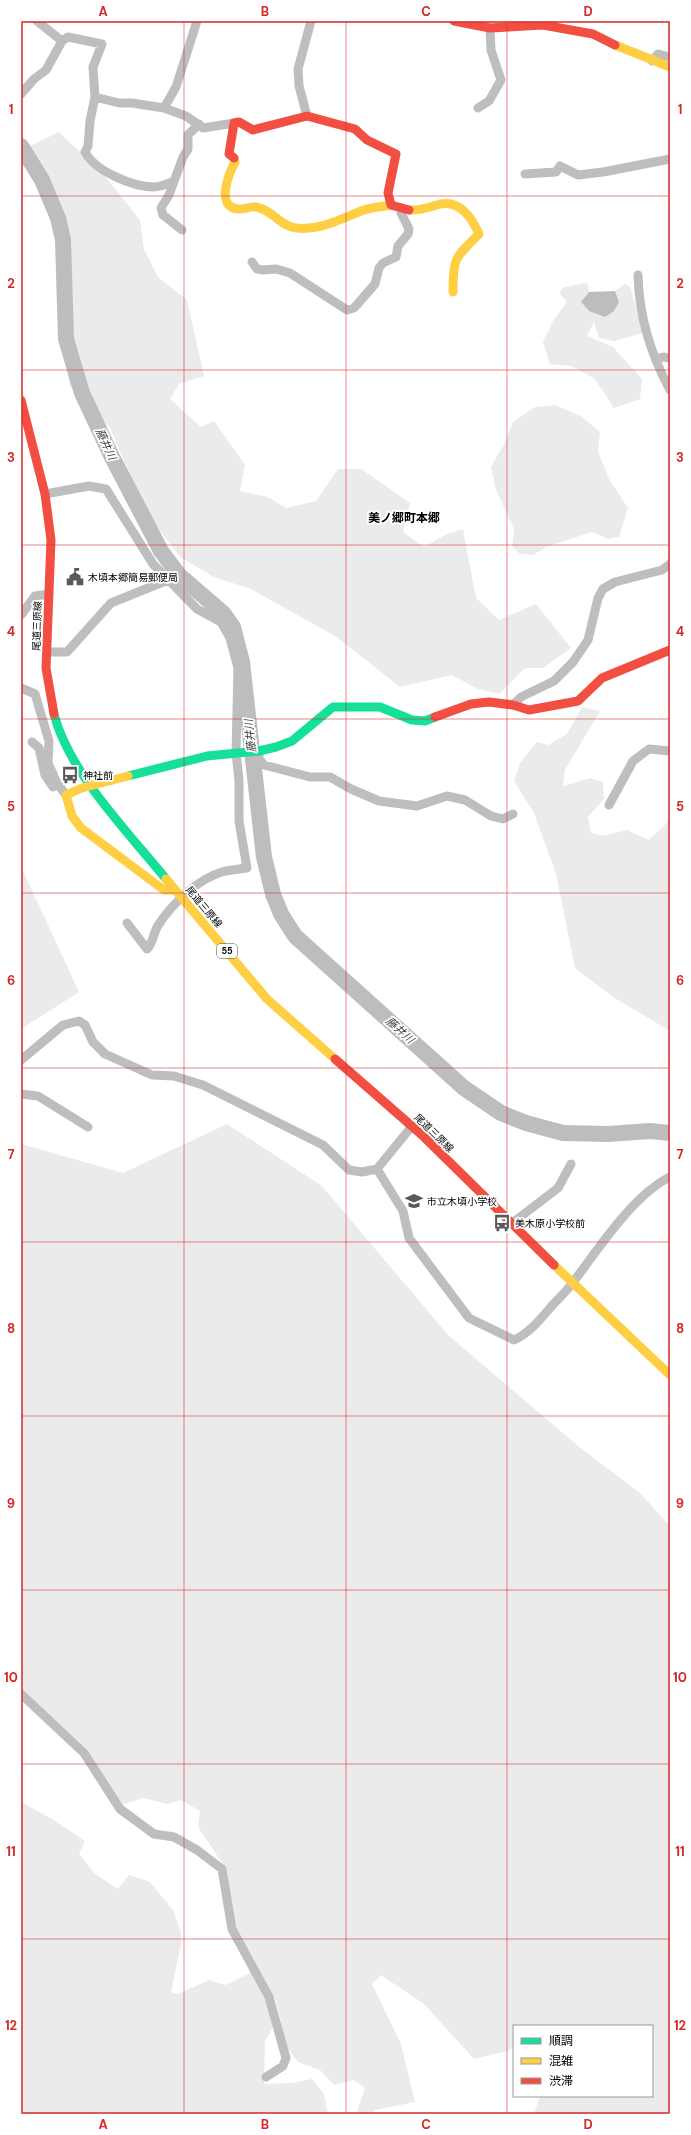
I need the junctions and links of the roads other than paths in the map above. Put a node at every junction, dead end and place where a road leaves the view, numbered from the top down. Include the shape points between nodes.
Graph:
1 (37, 21) edge
2 (197, 21) edge
3 (310, 21) edge
4 (454, 21) edge
5 (490, 28) junction
6 (62, 41) junction
7 (670, 57) edge
8 (652, 61) junction
9 (670, 67) edge
10 (21, 94) edge
11 (95, 97) junction
12 (164, 108) junction
13 (478, 108) dead end
14 (307, 116) junction
15 (234, 123) junction
16 (199, 124) junction
17 (670, 159) edge
18 (525, 174) dead end
19 (172, 182) junction
20 (391, 205) junction
21 (402, 208) junction
22 (182, 230) dead end
23 (252, 262) dead end
24 (638, 275) dead end
25 (453, 292) dead end
26 (665, 357) edge
27 (670, 390) edge
28 (21, 400) edge
29 (45, 494) junction
30 (667, 567) edge
31 (168, 580) junction
32 (49, 594) junction
33 (21, 615) edge
34 (670, 650) edge
35 (47, 652) junction
36 (23, 687) edge
37 (513, 705) junction
38 (32, 742) dead end
39 (259, 751) junction
40 (670, 751) edge
41 (236, 752) junction
42 (90, 786) junction
43 (66, 795) junction
44 (610, 805) dead end
45 (513, 814) dead end
46 (175, 890) junction
47 (182, 898) junction
48 (127, 923) dead end
49 (21, 1060) edge
50 (21, 1094) edge
51 (412, 1126) junction
52 (88, 1127) dead end
53 (571, 1164) dead end
54 (377, 1169) junction
55 (670, 1177) edge
56 (511, 1224) junction
57 (573, 1282) junction
58 (670, 1375) edge
59 (21, 1694) edge
60 (266, 2077) dead end

1 - 6 street
2 - 12 street via 176,87
3 - 14 street via 298,69 299,86
4 - 5 street
5 - 8 street via 543,25 593,34
5 - 13 street via 491,50 501,80 489,101
6 - 10 street via 46,70
6 - 11 street via 68,37 102,44 93,67
7 - 8 street via 658,54
8 - 9 street
11 - 12 street via 118,103
11 - 19 street via 86,152 88,156 109,173 129,182 154,187
12 - 16 street
14 - 15 street via 253,130 239,122
14 - 20 street via 355,130 367,140 396,154 388,193
15 - 16 street via 202,128
15 - 20 street via 229,154 235,162 228,175 226,191 227,200 232,208 237,210 256,207 282,223 297,228 334,222 363,211
16 - 19 street via 188,135 188,149
17 - 18 street via 578,175 560,166 556,172
19 - 22 street via 169,195 161,208 163,215
20 - 21 street
21 - 23 street via 409,229 408,234 398,246 396,257 383,263 375,284 354,308 347,310 290,274 276,269 257,269
21 - 25 street via 421,211 450,204 463,210 473,219 479,234 460,252 453,266
24 - 26 street via 638,301
26 - 27 street
28 - 29 street, 尾道三原線 / 55
29 - 31 street via 89,486 106,489 153,564
29 - 32 street, 尾道三原線 / 55 via 51,540
30 - 37 street via 615,582 603,589 598,598 588,640 573,662 554,681 521,697
31 - 35 street via 111,603 67,652
31 - 41 street via 197,609 221,622 230,638 238,668
32 - 33 street via 35,596
32 - 35 street, 尾道三原線 / 55
34 - 37 street via 602,678 578,701 528,710
35 - 42 street, 尾道三原線 / 55 via 46,668 50,697 58,729 71,757
36 - 43 street via 35,694 49,741 48,763
37 - 39 street via 488,702 471,704 425,720 412,720 380,707 333,707 292,741
38 - 43 street via 39,748 46,775 56,792
39 - 41 street
39 - 45 street via 259,760 264,764 310,777 330,777 379,801 418,806 447,796 465,800 491,816 503,819
40 - 44 street via 649,748 633,761
41 - 42 street via 207,756
41 - 47 street via 239,821 247,868 221,872 196,886
42 - 43 street
42 - 46 street, 尾道三原線 / 55
43 - 46 street via 66,806 75,822 86,832 164,890
46 - 47 street, 尾道三原線 / 55
47 - 48 street via 169,909 156,928 147,949
47 - 51 street, 尾道三原線 / 55 via 267,999
49 - 54 street via 62,1025 79,1021 85,1025 93,1042 105,1054 152,1075 174,1076 203,1085 323,1145 349,1170 362,1172
50 - 52 street via 38,1096
51 - 54 street
51 - 56 street, 尾道三原線 / 55
53 - 56 street via 558,1188
54 - 57 street via 402,1212 409,1238 469,1318 514,1340 525,1335
55 - 57 street via 658,1183 634,1205
56 - 57 street, 尾道三原線 / 55
57 - 58 street, 尾道三原線 / 55
59 - 60 street via 84,1753 120,1809 154,1834 174,1837 222,1869 232,1929 269,1997 286,2058 283,2066

